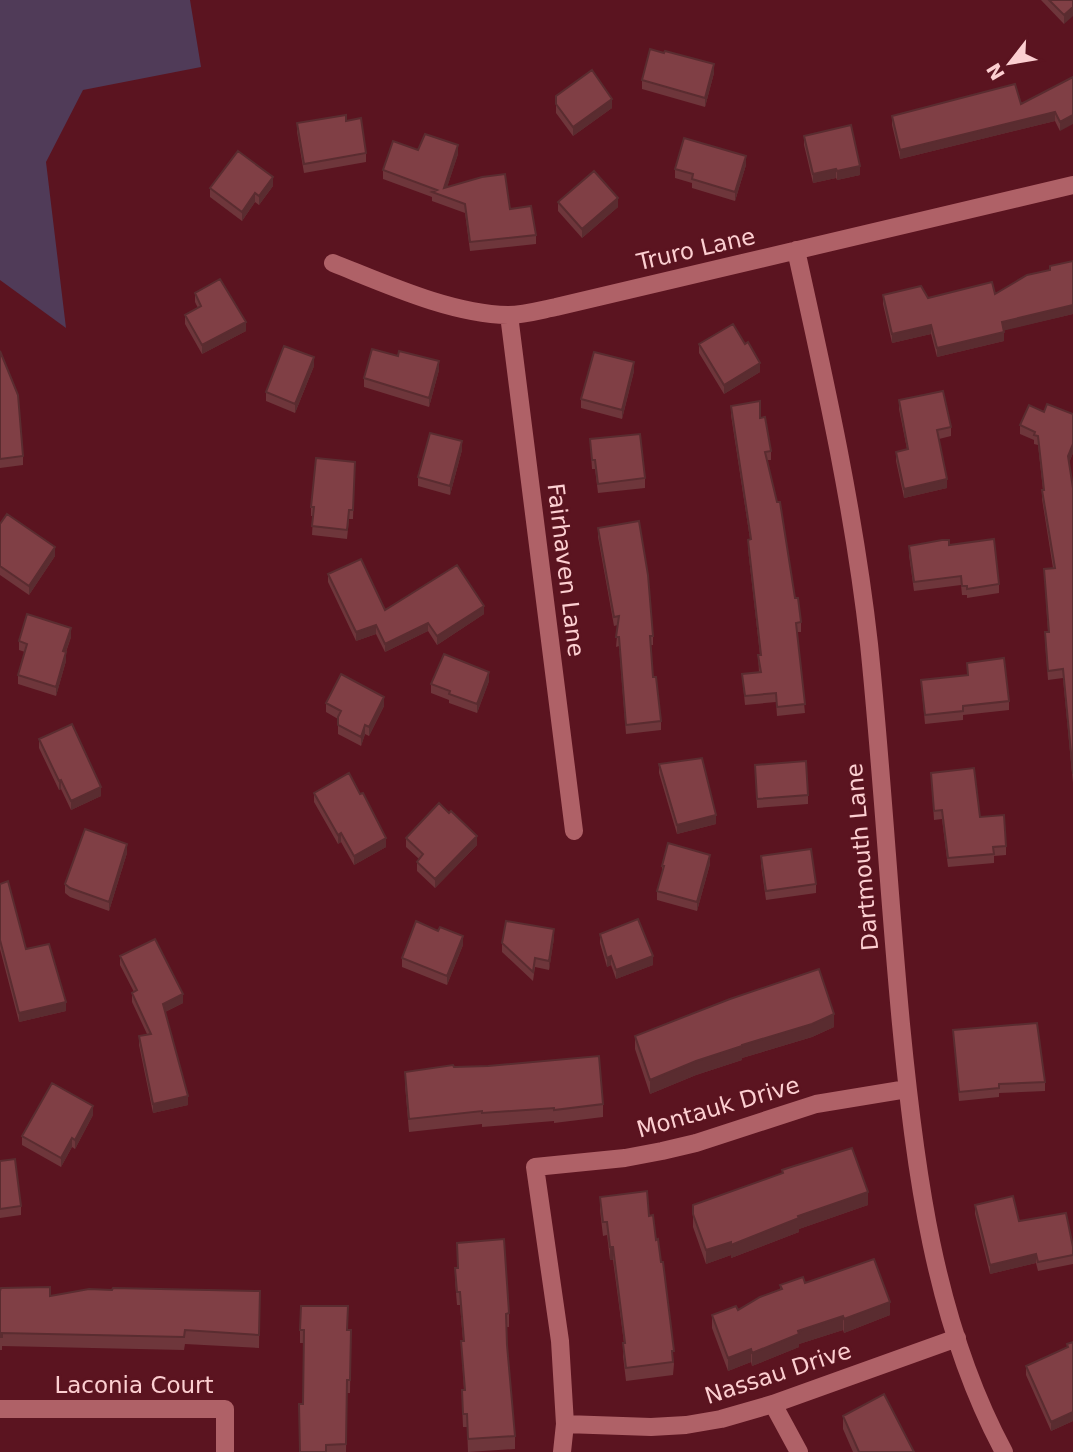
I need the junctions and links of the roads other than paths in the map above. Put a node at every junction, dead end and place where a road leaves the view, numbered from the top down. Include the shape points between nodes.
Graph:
1 (1073, 185) edge
2 (796, 250) junction
3 (333, 263) dead end
4 (509, 315) junction
5 (574, 831) dead end
6 (907, 1089) junction
7 (957, 1338) junction
8 (773, 1404) junction
9 (0, 1409) edge
10 (565, 1423) junction
11 (225, 1452) edge
12 (562, 1452) edge
13 (799, 1452) edge
14 (1004, 1452) edge

1 - 2 street, Truro Lane
2 - 4 street, Truro Lane
2 - 6 street, Dartmouth Lane via 857,548
3 - 4 street, Truro Lane via 434,301
4 - 5 street, Fairhaven Lane
6 - 7 street, Dartmouth Lane via 925,1215
6 - 10 street, Montauk Drive via 816,1104 662,1151 535,1167 560,1341
7 - 8 street, Nassau Drive
7 - 14 street, Dartmouth Lane
8 - 10 street, Nassau Drive via 686,1425
8 - 13 street
9 - 11 street, Laconia Court via 225,1409
10 - 12 street, Montauk Drive

